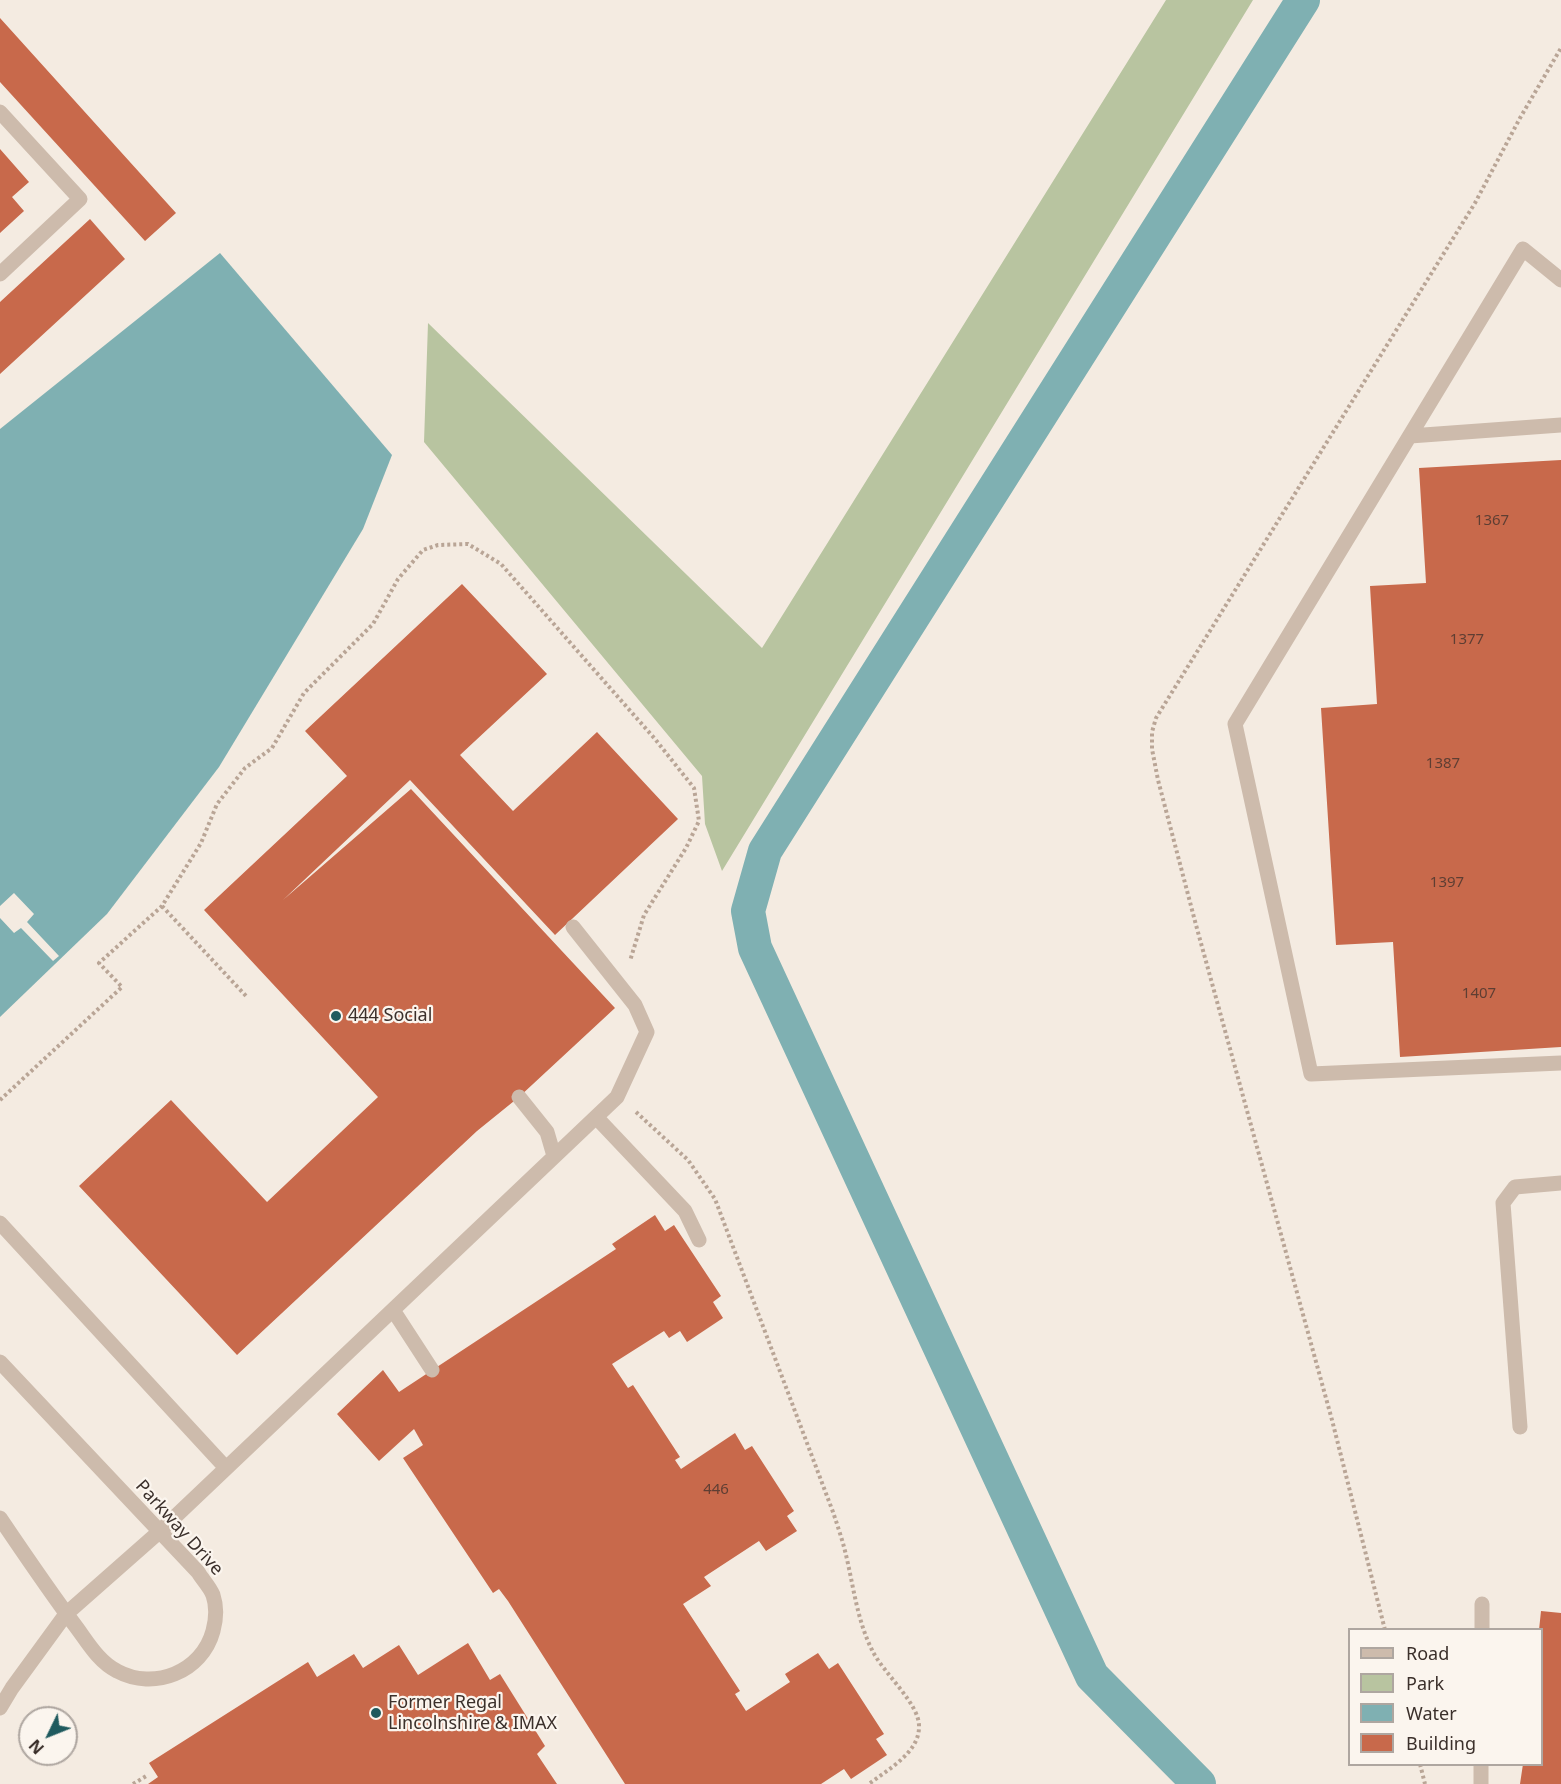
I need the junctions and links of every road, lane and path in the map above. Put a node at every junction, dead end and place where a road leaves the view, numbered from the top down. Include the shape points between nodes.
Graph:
1 (1561, 48) edge
2 (0, 112) edge
3 (0, 274) edge
4 (1561, 280) edge
5 (1561, 425) edge
6 (1410, 436) junction
7 (162, 906) junction
8 (573, 927) dead end
9 (246, 996) dead end
10 (635, 1005) junction
11 (1561, 1063) edge
12 (519, 1097) dead end
13 (617, 1097) junction
14 (0, 1100) edge
15 (596, 1116) junction
16 (554, 1156) junction
17 (1561, 1183) edge
18 (0, 1223) edge
19 (699, 1240) dead end
20 (393, 1310) junction
21 (0, 1362) edge
22 (432, 1370) dead end
23 (1520, 1427) dead end
24 (226, 1468) junction
25 (0, 1518) edge
26 (159, 1532) junction
27 (1482, 1604) dead end
28 (66, 1614) junction
29 (1385, 1628) edge
30 (1482, 1628) edge
31 (0, 1708) edge
32 (1420, 1766) edge
33 (1481, 1766) edge
34 (148, 1775) dead end
35 (133, 1784) edge
36 (869, 1784) edge
37 (1425, 1784) edge
38 (1481, 1784) edge

1 - 29 path via 1475,203 1156,718 1152,732 1158,780
2 - 3 street via 80,199
4 - 6 street via 1523,249
5 - 6 street
6 - 11 street via 1235,724 1311,1074
7 - 9 path
7 - 10 path via 201,843 217,804 245,768 272,748 304,693 373,624 398,579 423,550 468,544 501,564 694,788 699,821 644,915 630,958
7 - 14 path via 99,963 122,987
8 - 10 street
10 - 13 street via 647,1032
12 - 16 street via 548,1132
13 - 15 street
13 - 36 path via 688,1160 715,1199 833,1512 865,1634 881,1665 916,1711 920,1726 917,1739 897,1763
15 - 16 street
15 - 19 street via 685,1211
16 - 20 street
17 - 23 street via 1515,1187 1503,1203
18 - 24 street
20 - 22 street
20 - 24 street
21 - 26 street, Parkway Drive
24 - 26 street
25 - 28 street, Parkway Drive
26 - 28 street
26 - 28 street, Parkway Drive via 198,1572 213,1595 216,1619 211,1641 198,1659 181,1672 160,1679 138,1679 116,1671 99,1657
27 - 30 street
28 - 31 street
32 - 37 path
33 - 38 street
34 - 35 path

